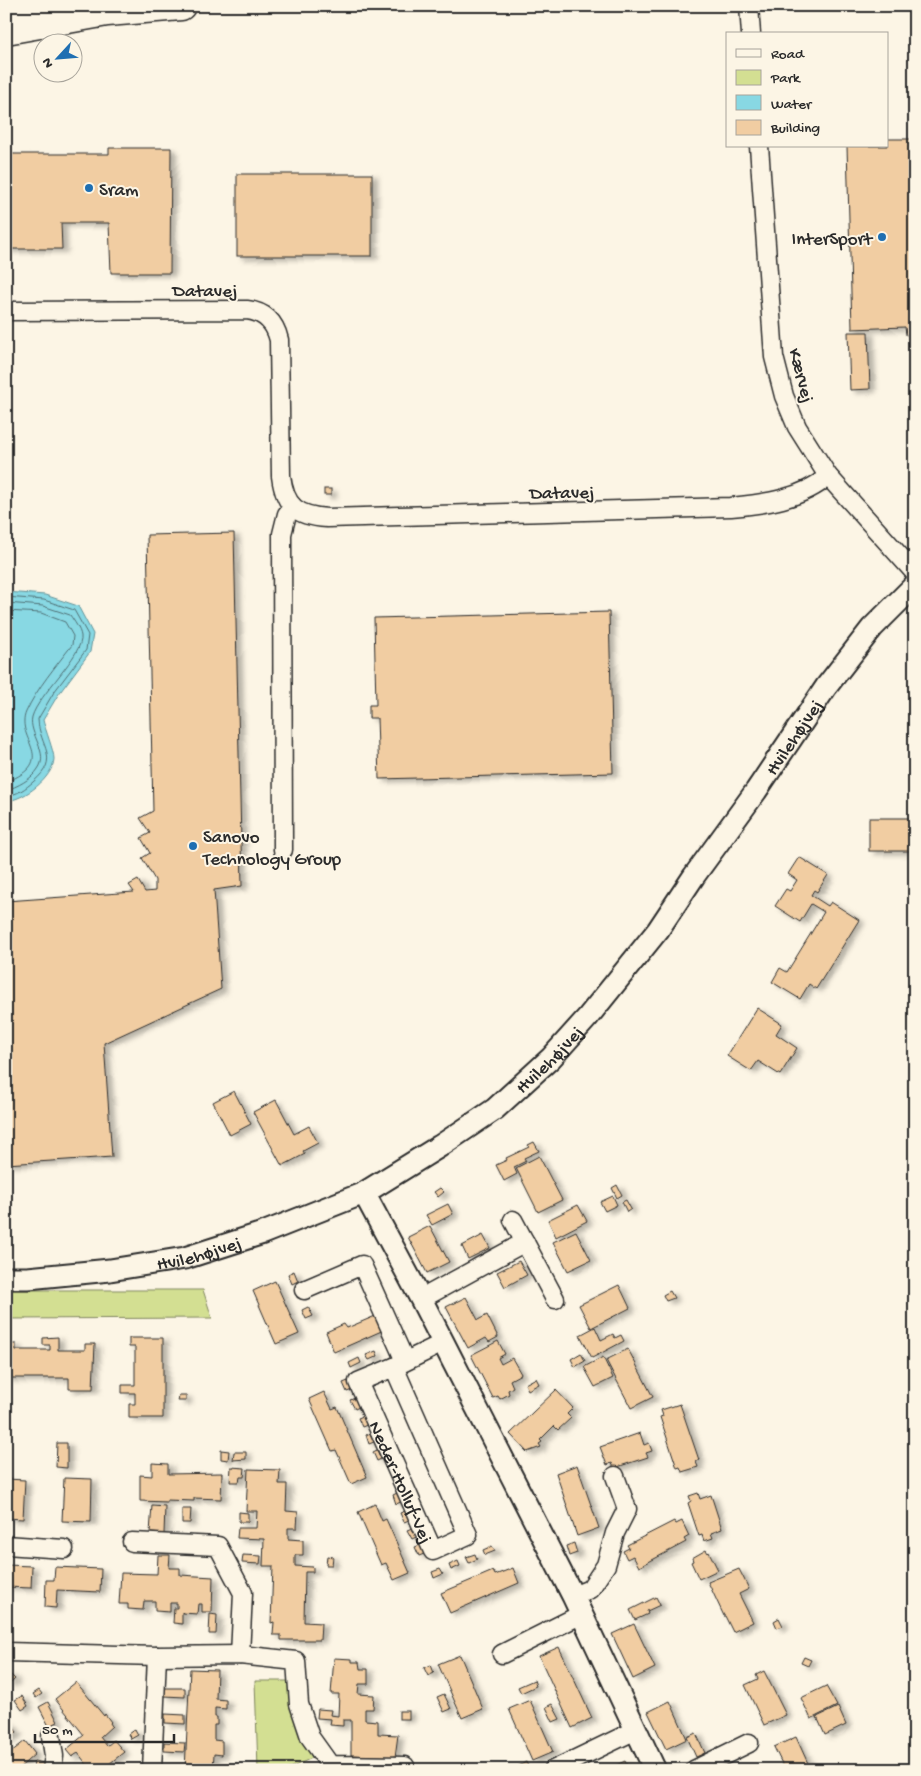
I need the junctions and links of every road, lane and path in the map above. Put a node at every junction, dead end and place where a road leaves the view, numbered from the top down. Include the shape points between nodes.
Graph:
1 (181, 6) edge
2 (749, 6) edge
3 (107, 12) junction
4 (6, 14) edge
5 (6, 30) edge
6 (751, 30) edge
7 (759, 148) edge
8 (6, 312) edge
9 (828, 476) junction
10 (293, 507) junction
11 (915, 573) edge
12 (915, 585) edge
13 (283, 850) dead end
14 (364, 1193) junction
15 (513, 1220) dead end
16 (524, 1242) junction
17 (6, 1278) edge
18 (304, 1290) dead end
19 (421, 1299) junction
20 (555, 1299) dead end
21 (443, 1343) junction
22 (400, 1364) junction
23 (616, 1476) dead end
24 (132, 1542) dead end
25 (6, 1545) edge
26 (64, 1549) dead end
27 (578, 1605) junction
28 (6, 1652) edge
29 (502, 1654) dead end
30 (240, 1655) junction
31 (157, 1656) junction
32 (636, 1730) junction
33 (51, 1736) dead end
34 (749, 1743) dead end
35 (405, 1766) dead end
36 (52, 1770) edge
37 (152, 1770) edge
38 (553, 1770) edge
39 (655, 1770) edge
40 (694, 1770) edge

1 - 3 highway
2 - 6 street
3 - 4 main road
3 - 5 highway
7 - 9 street, Kærvej via 774,357 784,396 797,428
8 - 10 street, Datavej via 247,310 262,314 272,324 279,340 282,489
9 - 10 street, Datavej via 774,502 730,508 327,518 311,517
9 - 11 street, Kærvej
10 - 13 street via 287,514 282,534
12 - 14 street, Hvilehøjvej via 872,628 826,687 658,930 551,1058 494,1109
14 - 17 street, Hvilehøjvej via 264,1233 185,1258 110,1270
14 - 19 street
15 - 16 street
16 - 19 street
16 - 20 street
18 - 22 street, Neder-Holluf-Vej via 362,1264
19 - 21 street
21 - 22 street, Neder-Holluf-Vej
21 - 27 street
22 - 22 street, Neder-Holluf-Vej via 468,1535 433,1550 358,1382
23 - 27 street via 627,1509 614,1533 606,1565
24 - 30 street via 218,1546 243,1594
25 - 26 street
27 - 29 street
27 - 32 street
28 - 31 street
30 - 31 street
30 - 35 street via 296,1661 300,1704 310,1737 330,1765
31 - 37 street
32 - 38 street
32 - 39 street
33 - 36 street
34 - 40 street

